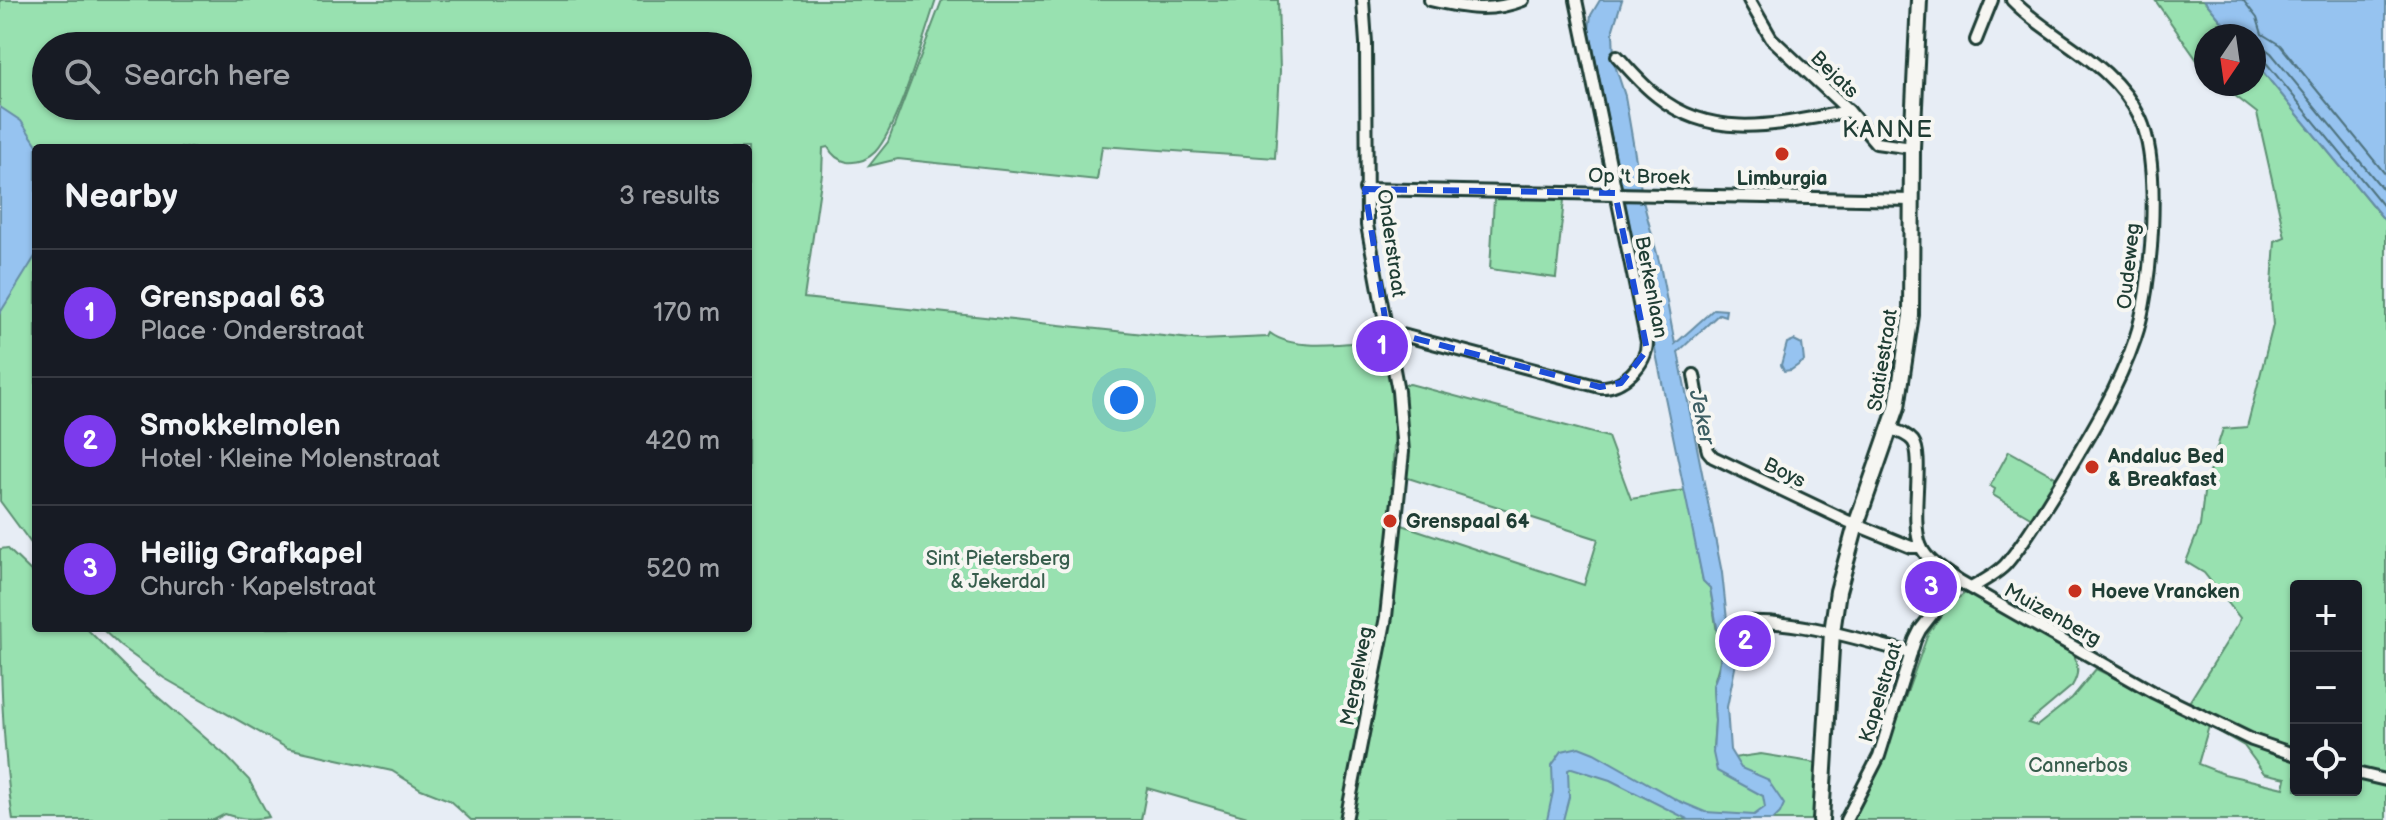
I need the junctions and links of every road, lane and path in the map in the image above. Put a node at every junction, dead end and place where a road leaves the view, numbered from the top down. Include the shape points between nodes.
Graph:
1 (1363, 0) edge
2 (1430, 0) edge
3 (1523, 0) edge
4 (1576, 0) edge
5 (1749, 0) edge
6 (1919, 0) edge
7 (1992, 0) edge
8 (2012, 0) edge
9 (1976, 40) dead end
10 (1617, 56) dead end
11 (1849, 111) junction
12 (1912, 148) junction
13 (1365, 189) junction
14 (1618, 193) junction
15 (1912, 200) junction
16 (1387, 331) junction
17 (1694, 375) dead end
18 (1891, 429) junction
19 (1856, 525) junction
20 (1394, 537) joint
21 (1921, 547) junction
22 (1958, 581) junction
23 (1971, 588) junction
24 (1745, 622) dead end
25 (1832, 632) junction
26 (1911, 653) junction
27 (2290, 753) edge
28 (2362, 774) edge
29 (2386, 780) edge
30 (1346, 820) edge
31 (1821, 820) edge
32 (1846, 820) edge

1 - 13 street, Onderstraat
2 - 3 street via 1482,10
4 - 14 street, Berkenlaan
5 - 11 street, Bejats via 1771,38
6 - 12 main road, Statiestraat
7 - 9 street
8 - 23 street, Oudeweg via 2100,67 2138,115 2152,170 2148,285 2125,367 2090,435 2004,566
10 - 11 street via 1659,99 1734,128
11 - 12 street, Bejats via 1876,143
12 - 15 main road, Statiestraat
13 - 14 street, Op 't Broek
13 - 16 street, Onderstraat
14 - 15 street, Op 't Broek
14 - 16 street, Berkenlaan via 1647,342 1645,357 1621,383 1600,387
15 - 18 main road, Statiestraat via 1911,315
16 - 20 street, Onderstraat via 1403,432
17 - 19 street, Boys via 1713,457
18 - 19 main road, Statiestraat
18 - 21 street via 1917,448
19 - 21 street, Boys
19 - 25 main road, Statiestraat
20 - 30 street, Mergelweg via 1386,617
21 - 22 street, Muizenberg
22 - 23 street, Muizenberg
22 - 26 street, Kapelstraat via 1920,630
23 - 27 street, Muizenberg via 2153,692
24 - 25 street via 1775,621
25 - 26 street
25 - 31 main road, Statiestraat
26 - 32 street, Kapelstraat via 1879,756
28 - 29 street

